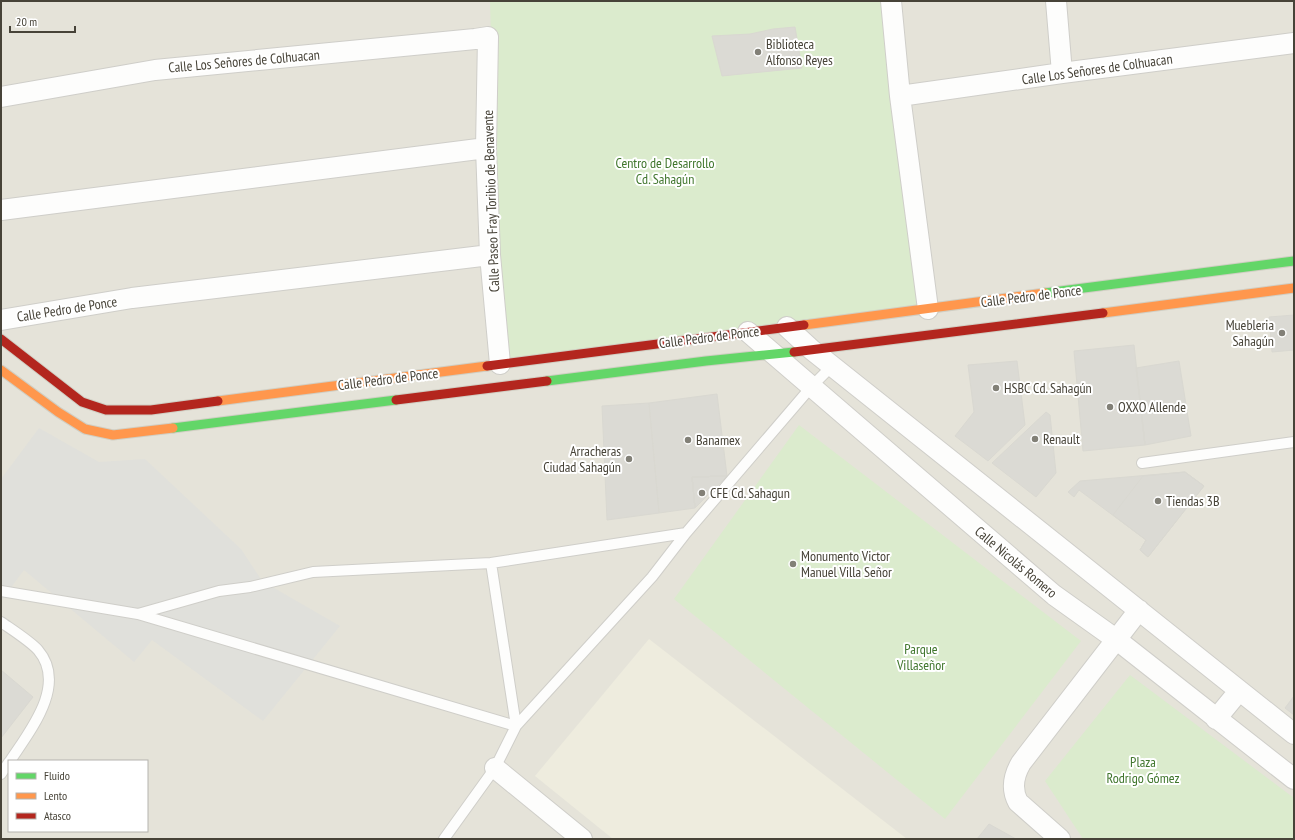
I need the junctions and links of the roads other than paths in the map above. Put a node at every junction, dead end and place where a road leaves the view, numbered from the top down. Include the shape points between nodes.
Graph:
1 (891, 1) edge
2 (1056, 1) edge
3 (488, 37) joint
4 (1294, 43) edge
5 (1062, 73) junction
6 (900, 96) junction
7 (1, 97) edge
8 (486, 148) junction
9 (1, 210) edge
10 (490, 255) junction
11 (1294, 261) edge
12 (1294, 288) edge
13 (928, 309) junction
14 (1, 320) edge
15 (787, 327) junction
16 (748, 332) junction
17 (1, 339) edge
18 (812, 350) junction
19 (773, 354) junction
20 (500, 364) junction
21 (832, 366) junction
22 (1, 370) edge
23 (812, 386) junction
24 (1294, 442) edge
25 (1142, 463) dead end
26 (686, 534) junction
27 (491, 563) junction
28 (1, 591) edge
29 (1139, 610) junction
30 (138, 614) junction
31 (1, 622) edge
32 (1117, 640) junction
33 (1239, 691) junction
34 (1216, 719) junction
35 (516, 726) junction
36 (1294, 734) edge
37 (10, 760) edge
38 (8, 763) edge
39 (495, 768) junction
40 (1, 774) edge
41 (1294, 780) edge
42 (444, 839) edge
43 (582, 839) edge
44 (1060, 839) edge

1 - 6 street
2 - 5 street
3 - 7 street, Calle Los Señores de Colhuacan via 155,70
3 - 8 street, Calle Paseo Fray Toribio de Benavente
4 - 5 street, Calle Los Señores de Colhuacan
5 - 6 street, Calle Los Señores de Colhuacan
6 - 13 street
8 - 9 street
8 - 10 street, Calle Paseo Fray Toribio de Benavente
10 - 14 street, Calle Pedro de Ponce via 132,298
10 - 20 street, Calle Paseo Fray Toribio de Benavente
11 - 13 street, Calle Pedro de Ponce
12 - 18 street, Calle Pedro de Ponce
13 - 15 street, Calle Pedro de Ponce
15 - 16 street, Calle Pedro de Ponce
15 - 18 street
16 - 19 street, Calle Nicolás Romero
16 - 20 street, Calle Pedro de Ponce
17 - 20 street, Calle Pedro de Ponce via 82,402 106,410 125,411 151,410
18 - 19 street, Calle Pedro de Ponce
18 - 21 street
19 - 22 street, Calle Pedro de Ponce via 113,435 85,429
19 - 23 street, Calle Nicolás Romero
21 - 23 lane
21 - 29 street
23 - 26 lane
23 - 32 street, Calle Nicolás Romero via 1054,594
24 - 25 lane
26 - 27 lane
26 - 35 lane via 652,577
27 - 30 lane via 313,572 250,587 219,591
27 - 35 lane
28 - 30 lane
29 - 32 street
29 - 33 street
30 - 35 lane
31 - 37 lane via 38,650 46,666 49,681 40,716
32 - 34 street, Calle Nicolás Romero
32 - 44 street via 1016,772 1014,782 1018,802
33 - 34 street
33 - 36 street
34 - 41 street, Calle Nicolás Romero
35 - 39 lane
38 - 40 lane
39 - 42 lane
39 - 43 street

